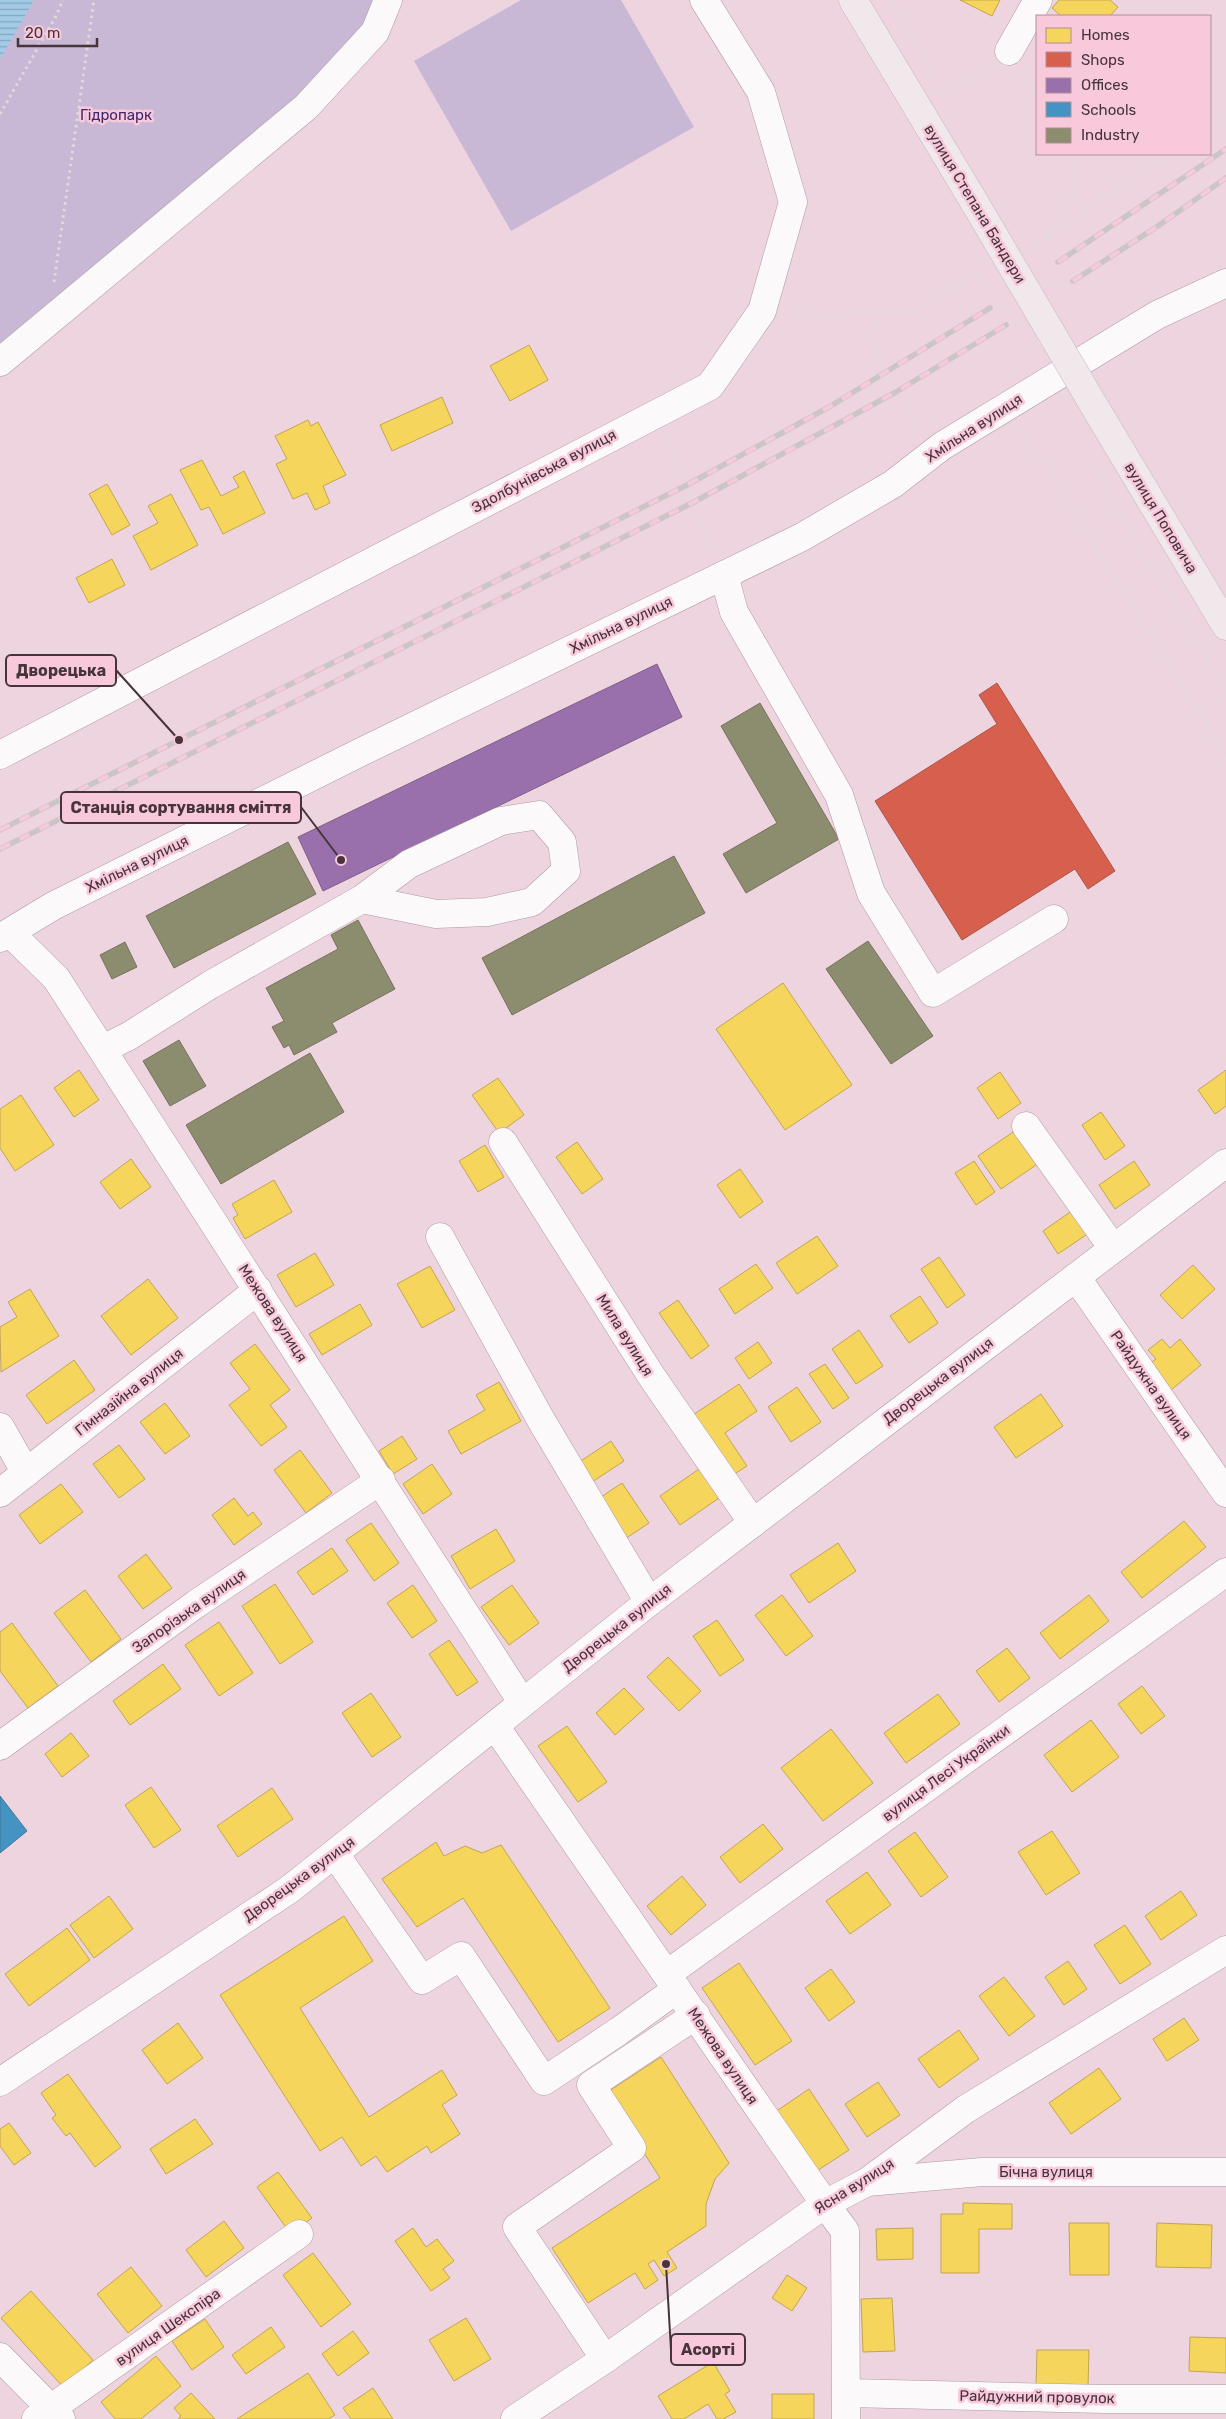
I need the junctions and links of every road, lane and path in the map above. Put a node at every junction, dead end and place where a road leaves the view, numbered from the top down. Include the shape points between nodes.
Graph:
1 (63, 0) edge
2 (94, 0) edge
3 (388, 0) edge
4 (704, 0) edge
5 (853, 0) edge
6 (1038, 0) edge
7 (1001, 57) joint
8 (942, 92) dead end
9 (1226, 113) edge
10 (0, 114) edge
11 (1211, 123) edge
12 (1074, 155) edge
13 (1045, 238) dead end
14 (1226, 283) edge
15 (874, 312) dead end
16 (49, 321) junction
17 (0, 362) edge
18 (1006, 407) junction
19 (1096, 409) joint
20 (648, 417) junction
21 (933, 453) junction
22 (1098, 466) dead end
23 (724, 575) junction
24 (1226, 626) edge
25 (1226, 691) edge
26 (0, 755) edge
27 (1226, 755) edge
28 (362, 899) junction
29 (1054, 919) dead end
30 (5, 936) edge
31 (103, 1049) junction
32 (1026, 1126) dead end
33 (503, 1142) dead end
34 (1226, 1163) edge
35 (440, 1237) dead end
36 (1113, 1248) junction
37 (1076, 1277) junction
38 (258, 1290) junction
39 (0, 1427) edge
40 (26, 1473) junction
41 (381, 1480) junction
42 (0, 1493) edge
43 (1226, 1493) edge
44 (753, 1523) junction
45 (1226, 1572) edge
46 (649, 1602) junction
47 (522, 1702) junction
48 (495, 1726) junction
49 (0, 1746) edge
50 (336, 1854) junction
51 (1226, 1950) edge
52 (672, 1981) junction
53 (696, 2015) junction
54 (0, 2082) edge
55 (1226, 2172) edge
56 (867, 2182) junction
57 (824, 2204) junction
58 (299, 2234) dead end
59 (0, 2358) edge
60 (605, 2359) junction
61 (1226, 2399) edge
62 (847, 2406) edge
63 (49, 2416) edge
64 (516, 2419) edge

1 - 10 path
2 - 16 path
3 - 16 street via 375,32 306,107
4 - 20 street, Здолбунівська вулиця via 761,92 793,202 762,311 710,386
5 - 19 main road, вулиця Степана Бандери, bridge
6 - 7 street
7 - 8 path
9 - 11 path
12 - 13 path via 1074,194
14 - 18 street, Хмільна вулиця via 1157,315
15 - 21 path via 879,365
16 - 17 street
18 - 21 street, Хмільна вулиця
18 - 27 path
19 - 24 main road, вулиця Поповича
20 - 23 path via 672,451
20 - 26 street, Здолбунівська вулиця
21 - 23 street, Хмільна вулиця via 893,484 802,537
22 - 25 path via 1110,500
23 - 29 street via 734,612 839,795 871,892 933,993
23 - 30 street, Хмільна вулиця via 53,906
28 - 28 street via 436,914 487,912 532,902 566,871 562,842 539,815 501,821 409,864
28 - 31 street
30 - 31 street, Межова вулиця via 56,978
31 - 38 street, Межова вулиця
32 - 36 street
33 - 44 street, Мила вулиця via 652,1378
34 - 36 street, Дворецька вулиця
35 - 46 street via 541,1420
36 - 37 street, Дворецька вулиця
37 - 43 street, Райдужна вулиця
37 - 44 street, Дворецька вулиця
38 - 40 street, Гімназійна вулиця
38 - 41 street, Межова вулиця
39 - 40 street
40 - 42 street, Гімназійна вулиця
41 - 47 street, Межова вулиця
41 - 49 street, Запорізька вулиця via 196,1604
44 - 46 street, Дворецька вулиця
45 - 52 street, вулиця Лесі Українки
46 - 47 street, Дворецька вулиця
47 - 48 street, Дворецька вулиця
48 - 50 street, Дворецька вулиця
48 - 52 street, Межова вулиця
50 - 52 street, вулиця Лесі Українки via 422,1980 461,1956 544,2081 619,2031
50 - 54 street, Дворецька вулиця via 290,1889
51 - 56 street, Ясна вулиця via 966,2109
52 - 53 street, Межова вулиця
53 - 57 street, Межова вулиця
53 - 60 street via 591,2085 632,2148 517,2227
55 - 56 street, Бічна вулиця via 982,2172
56 - 57 street, Ясна вулиця
57 - 60 street, Ясна вулиця
57 - 62 street, Межова вулиця via 845,2231
58 - 63 street, вулиця Шекспіра
59 - 63 street
60 - 64 street, Ясна вулиця
61 - 62 street, Райдужний провулок

